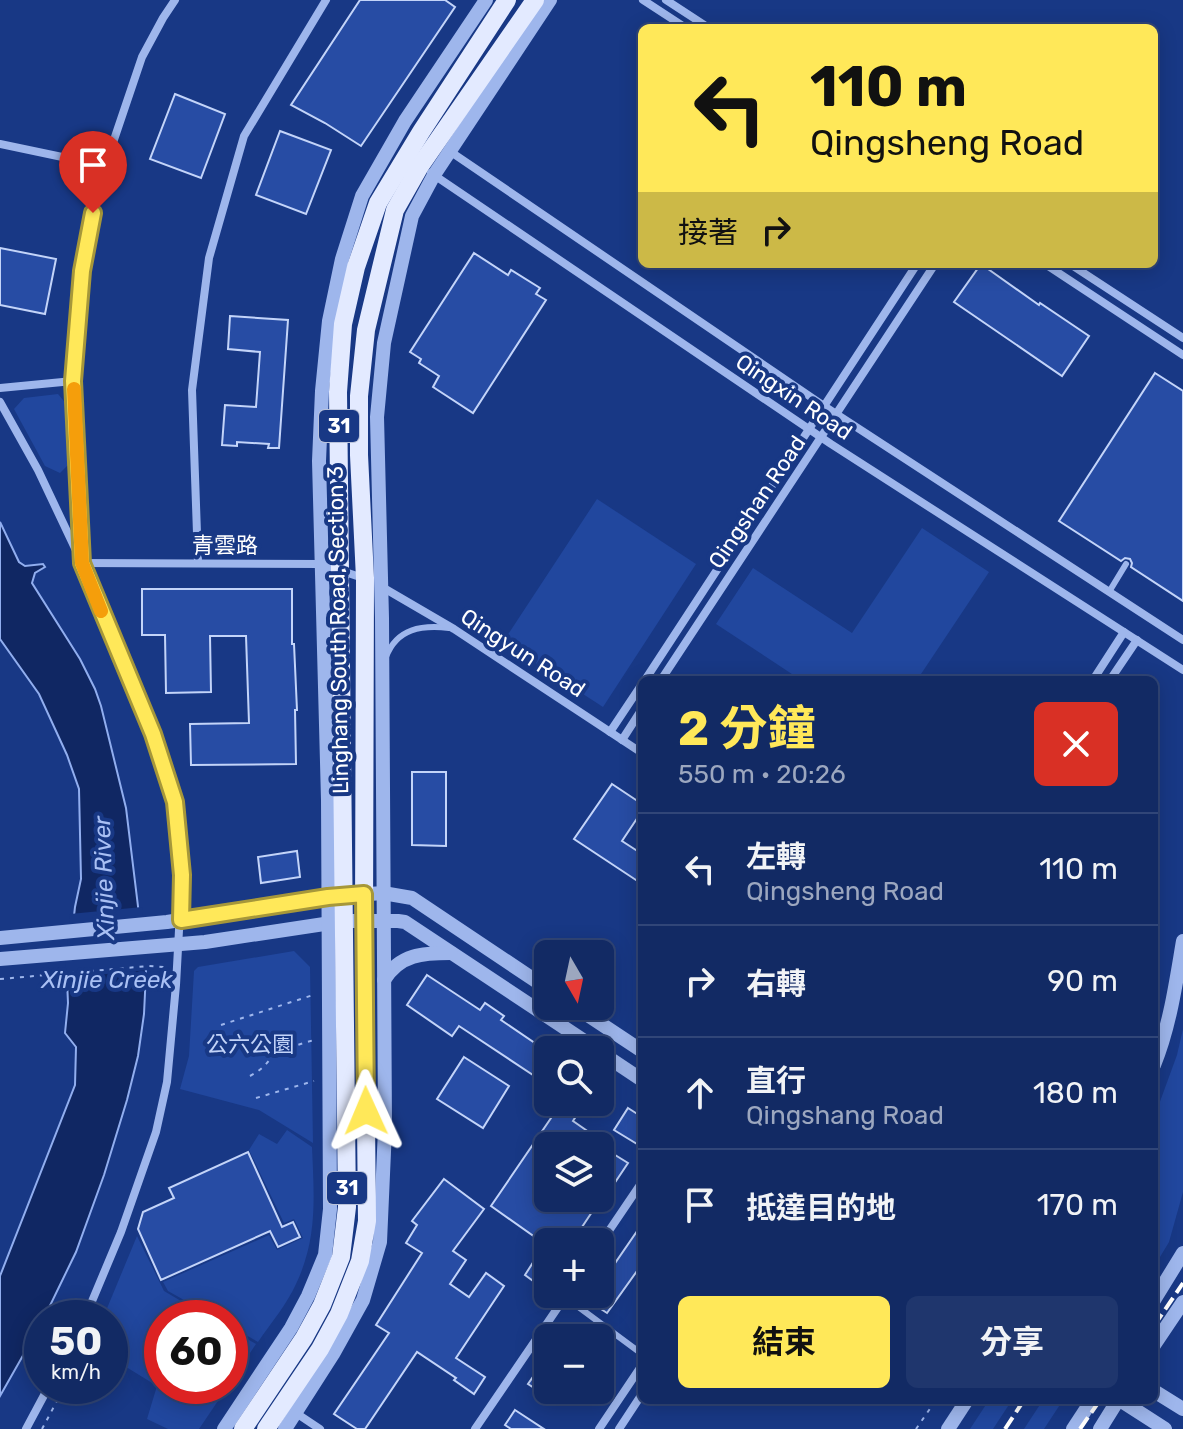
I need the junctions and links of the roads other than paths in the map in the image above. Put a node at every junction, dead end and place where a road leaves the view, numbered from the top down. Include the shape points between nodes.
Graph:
1 (175, 0) edge
2 (326, 0) edge
3 (486, 0) edge
4 (507, 0) edge
5 (535, 0) edge
6 (550, 0) edge
7 (643, 0) edge
8 (666, 0) edge
9 (680, 24) edge
10 (703, 24) edge
11 (405, 121) junction
12 (436, 142) junction
13 (0, 144) edge
14 (390, 146) junction
15 (105, 166) junction
16 (420, 166) junction
17 (914, 268) edge
18 (932, 268) edge
19 (1051, 268) edge
20 (1076, 268) edge
21 (1183, 338) edge
22 (1183, 355) edge
23 (73, 381) junction
24 (0, 388) edge
25 (0, 402) edge
26 (824, 406) junction
27 (837, 414) junction
28 (809, 430) junction
29 (821, 438) junction
30 (198, 562) junction
31 (82, 563) junction
32 (321, 564) junction
33 (1126, 564) dead end
34 (341, 571) junction
35 (373, 582) junction
36 (1109, 592) junction
37 (454, 629) junction
38 (1124, 632) junction
39 (1137, 640) junction
40 (1183, 640) edge
41 (382, 668) junction
42 (1183, 670) edge
43 (647, 676) edge
44 (664, 676) edge
45 (1096, 676) edge
46 (1113, 676) edge
47 (638, 690) edge
48 (638, 715) edge
49 (610, 732) junction
50 (622, 740) junction
51 (638, 750) edge
52 (374, 894) junction
53 (336, 896) junction
54 (374, 920) junction
55 (336, 922) junction
56 (180, 932) junction
57 (0, 938) edge
58 (1183, 941) edge
59 (451, 953) junction
60 (0, 959) edge
61 (384, 980) junction
62 (534, 980) edge
63 (595, 1020) edge
64 (576, 1036) edge
65 (638, 1048) edge
66 (1158, 1055) edge
67 (614, 1061) edge
68 (638, 1077) edge
69 (366, 1083) junction
70 (383, 1157) junction
71 (638, 1188) edge
72 (611, 1228) edge
73 (1183, 1253) edge
74 (1158, 1294) edge
75 (93, 1300) edge
76 (1183, 1302) edge
77 (558, 1308) edge
78 (582, 1308) edge
79 (1158, 1339) edge
80 (638, 1351) edge
81 (638, 1371) edge
82 (1158, 1393) edge
83 (638, 1400) edge
84 (39, 1404) edge
85 (964, 1404) edge
86 (1089, 1404) edge
87 (1116, 1404) edge
88 (1125, 1404) edge
89 (1183, 1409) edge
90 (296, 1413) junction
91 (26, 1429) edge
92 (224, 1429) edge
93 (243, 1429) edge
94 (266, 1429) edge
95 (285, 1429) edge
96 (320, 1429) edge
97 (475, 1429) edge
98 (599, 1429) edge
99 (619, 1429) edge
100 (948, 1429) edge
101 (1073, 1429) edge
102 (1100, 1429) edge
103 (1165, 1429) edge

1 - 15 street via 142,57
2 - 30 street via 244,136 209,258 192,390
3 - 11 street, Linghang South Road, Section 3 / 31
4 - 12 main road, Linghang South Road, Section 3 / 31
5 - 12 main road, Linghang South Road, Section 3 / 31
6 - 12 street, Linghang South Road, Section 3 / 31
7 - 9 street
8 - 10 street
11 - 12 street, Qingxin Road
11 - 14 street, Linghang South Road, Section 3 / 31
12 - 16 main road, Linghang South Road, Section 3 / 31
12 - 26 street, Qingxin Road
13 - 15 street
14 - 16 street, Qingxin Road
14 - 32 street, Linghang South Road, Section 3 / 31 via 362,196 329,321 319,461
15 - 23 street via 82,271
16 - 28 street, Qingxin Road
16 - 34 main road, Linghang South Road, Section 3 / 31 via 378,203 343,324 338,392
16 - 35 main road, Linghang South Road, Section 3 / 31 via 395,210 366,330 359,455
17 - 26 street, Qingshan Road
18 - 27 street, Qingshan Road
19 - 22 street
20 - 21 street
23 - 24 street
23 - 31 street
25 - 31 street
26 - 27 street, Qingxin Road
26 - 28 street, Qingshan Road
27 - 29 street, Qingshan Road
27 - 36 street, Qingxin Road
28 - 29 street, Qingxin Road
28 - 43 street, Qingshan Road
29 - 38 street, Qingxin Road
29 - 44 street, Qingshan Road
30 - 31 street, 青雲路
30 - 32 street, 青雲路
31 - 56 street via 153,734 175,802 182,875
32 - 34 street, 青雲路
32 - 53 street, Linghang South Road, Section 3 / 31
33 - 36 lane
34 - 35 street, 青雲路
34 - 53 main road, Linghang South Road, Section 3 / 31
35 - 37 street, Qingyun Road
35 - 41 street, Linghang South Road, Section 3 / 31
35 - 52 main road, Linghang South Road, Section 3 / 31
36 - 40 street, Qingxin Road
37 - 41 lane via 416,628 399,637
37 - 49 street, Qingyun Road
38 - 39 street, Qingxin Road
38 - 45 street
39 - 42 street, Qingxin Road
39 - 46 street
41 - 52 street, Linghang South Road, Section 3 / 31
47 - 49 street, Qingshan Road
48 - 50 street
49 - 50 street, Qingyun Road
50 - 51 street, Qingyun Road
52 - 53 street
52 - 54 main road, Linghang South Road, Section 3 / 31
52 - 62 street via 412,898
53 - 55 main road, Linghang South Road, Section 3 / 31
53 - 56 street
54 - 55 street
54 - 59 street via 405,922
54 - 61 street, 31
54 - 69 main road, 31
55 - 56 street via 205,942
55 - 92 street, 31 via 325,1255 291,1328
55 - 93 main road, 31 via 347,1207 341,1257 304,1338
56 - 57 street via 145,924
56 - 60 street via 147,946
56 - 75 street via 167,1082 156,1132
58 - 66 street
59 - 61 street via 410,956
59 - 64 street
61 - 70 street, 31
63 - 65 street
67 - 68 street
69 - 70 street
69 - 94 main road, 31 via 367,1221 360,1261 320,1349
70 - 90 street, 31 via 380,1242 363,1300
71 - 72 street
73 - 74 street
76 - 79 street
77 - 97 street
78 - 80 lane
81 - 98 street
82 - 89 street
83 - 99 street
84 - 91 street
85 - 100 street
86 - 101 street
87 - 102 street
88 - 103 street
90 - 95 street, 31
90 - 96 street

